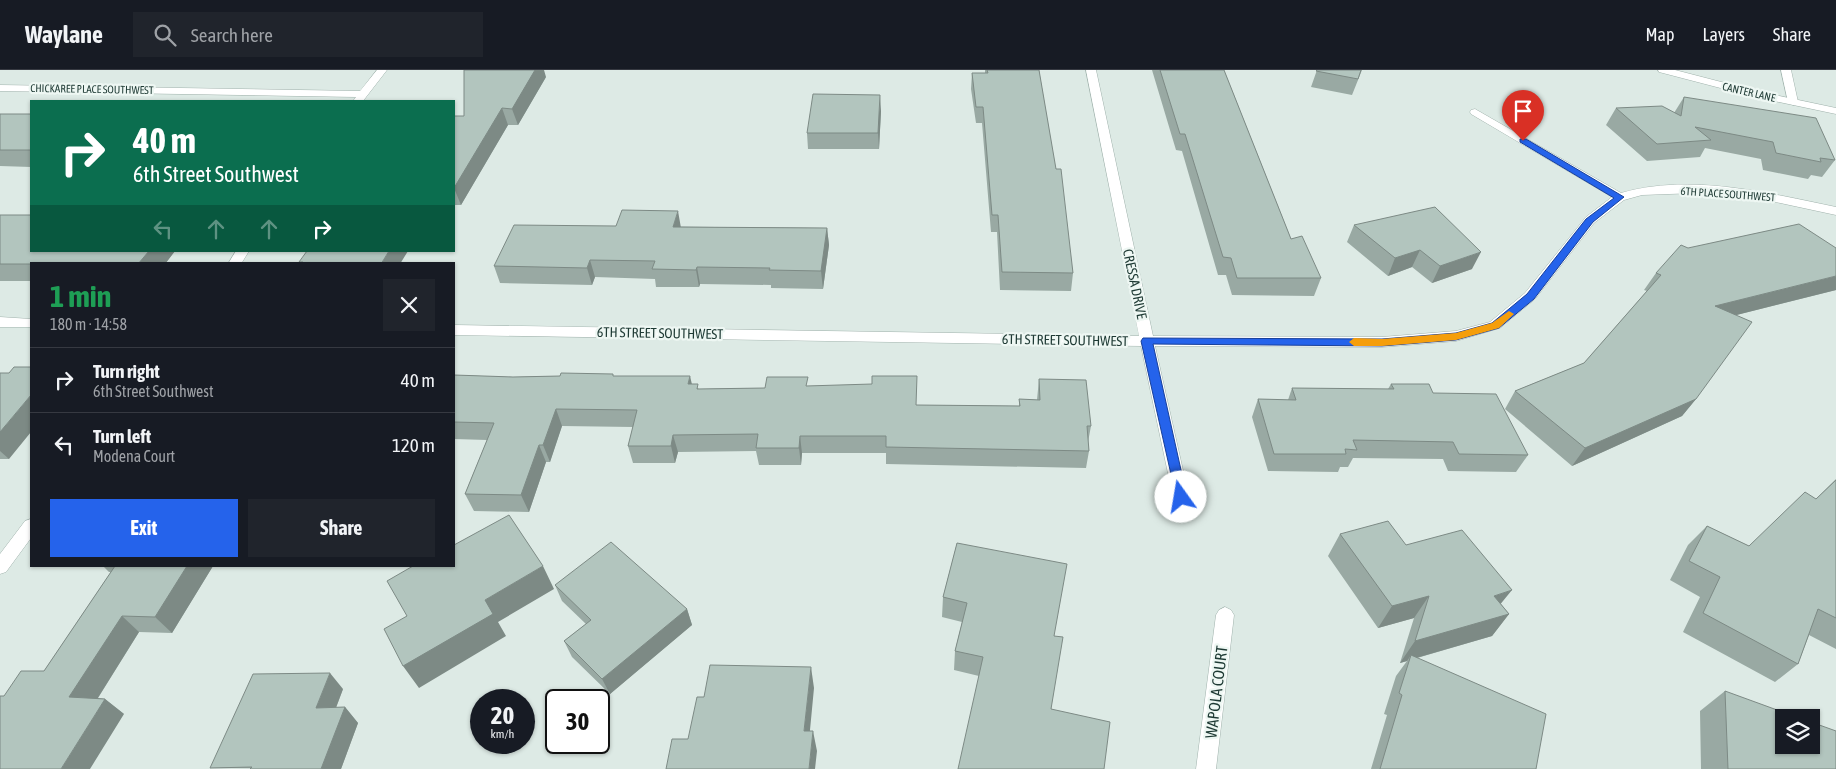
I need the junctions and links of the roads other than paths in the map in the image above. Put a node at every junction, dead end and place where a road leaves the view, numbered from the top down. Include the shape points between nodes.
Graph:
1 (382, 70) edge
2 (1091, 70) edge
3 (1663, 70) edge
4 (1786, 70) edge
5 (0, 88) edge
6 (361, 98) edge
7 (1793, 102) junction
8 (1836, 111) edge
9 (1474, 112) dead end
10 (1620, 197) junction
11 (1836, 211) edge
12 (0, 322) edge
13 (30, 323) edge
14 (455, 330) edge
15 (1147, 341) junction
16 (1181, 497) dead end
17 (30, 527) edge
18 (0, 567) edge
19 (1224, 615) dead end
20 (1206, 769) edge

1 - 6 street
2 - 15 street, CRESSA DRIVE
3 - 7 street, CANTER LANE
4 - 7 street
5 - 6 street, CHICKAREE PLACE SOUTHWEST
7 - 8 street, CANTER LANE
9 - 10 street
10 - 11 street, 6TH PLACE SOUTHWEST via 1641,191 1696,190 1757,194
10 - 15 street, 6TH STREET SOUTHWEST via 1590,220 1530,296 1495,325 1456,336 1382,342
12 - 13 street
14 - 15 street, 6TH STREET SOUTHWEST
15 - 16 street, CRESSA DRIVE
17 - 18 street
19 - 20 street, WAPOLA COURT via 1220,673

